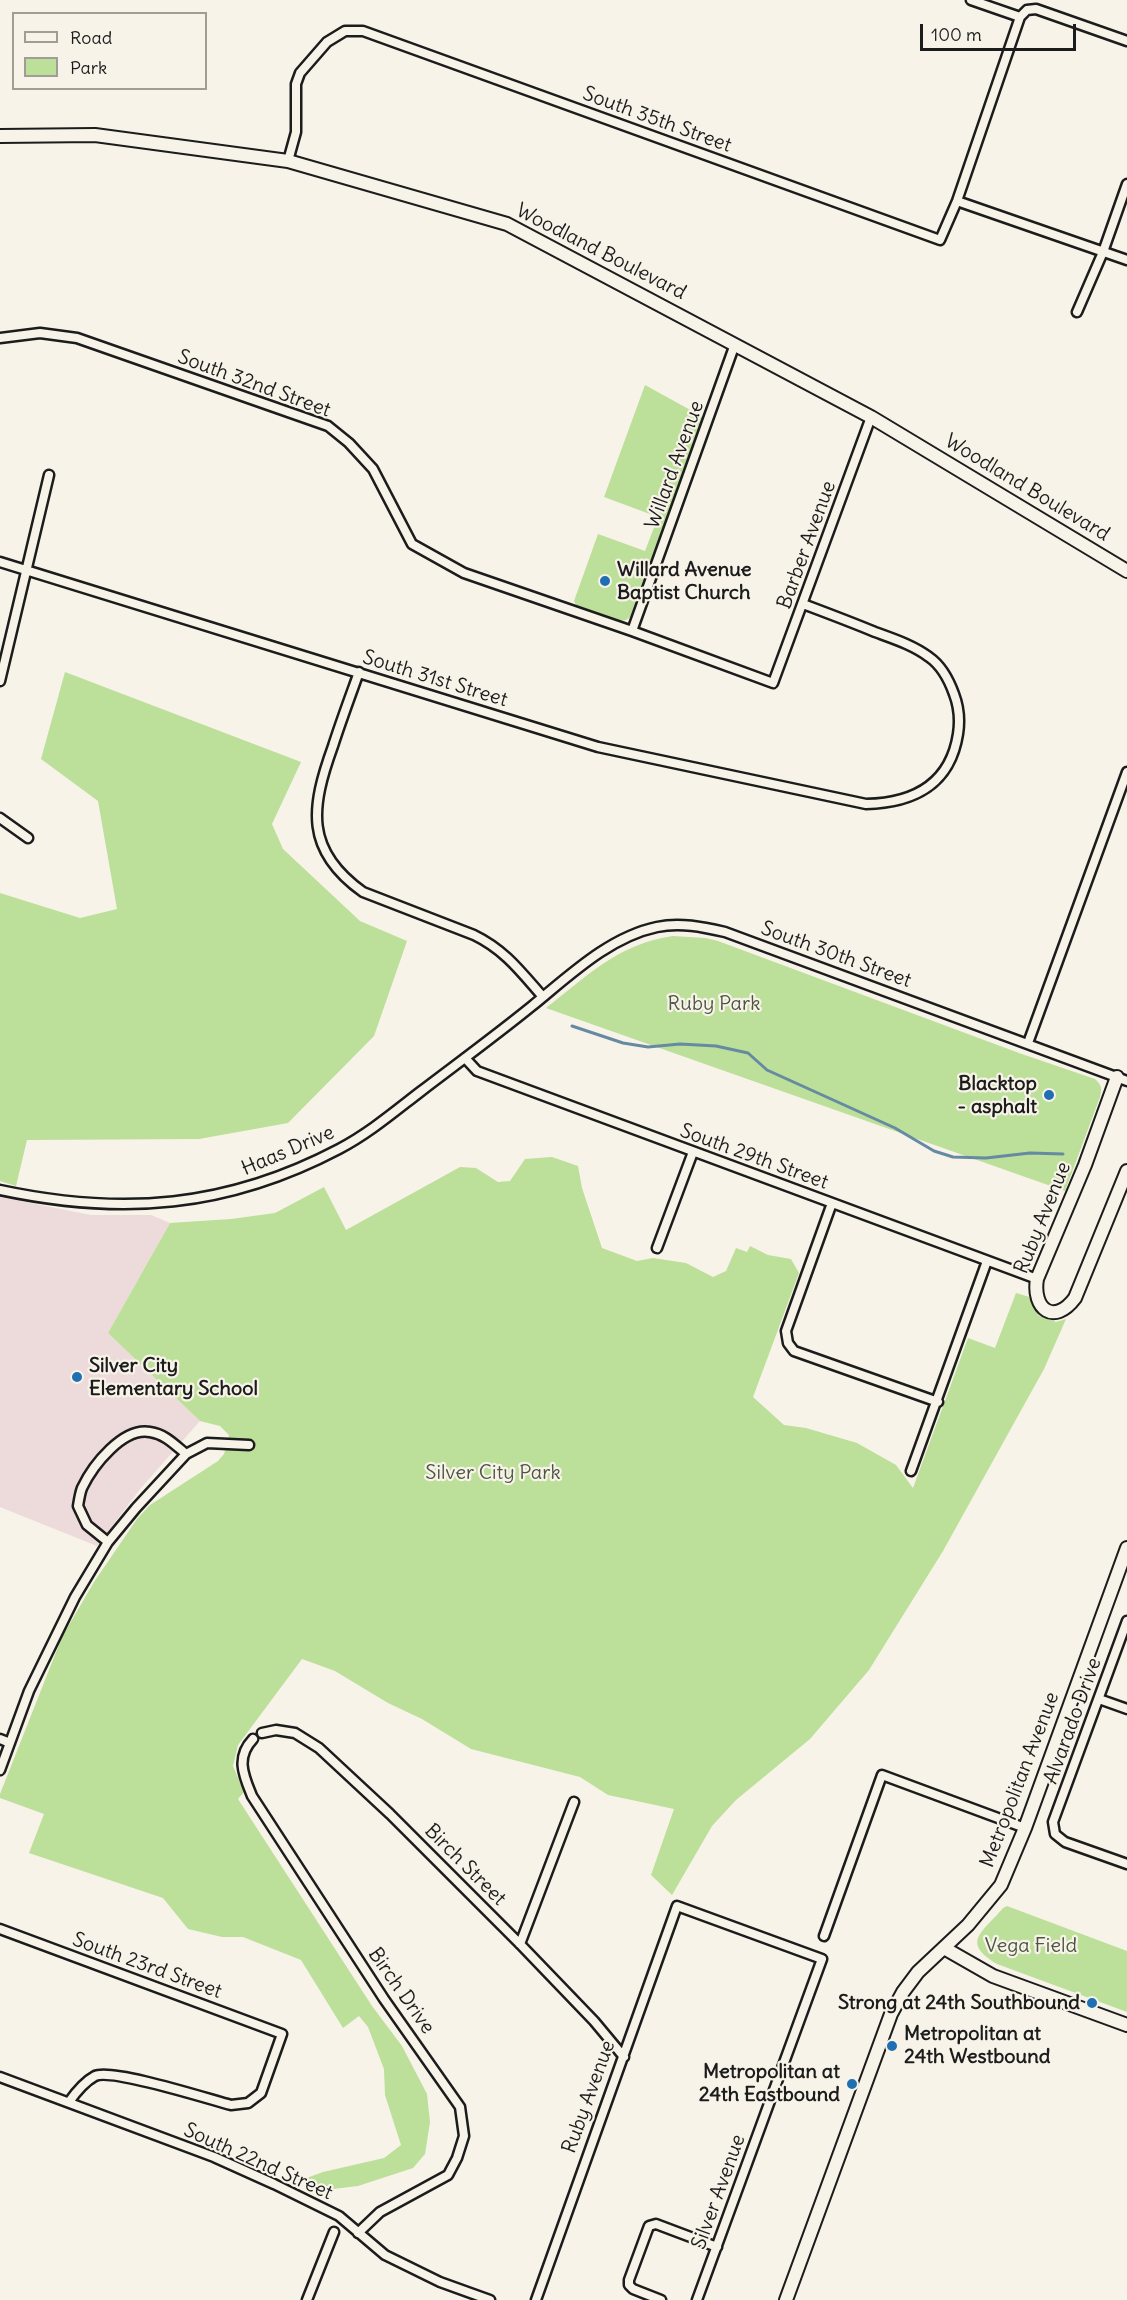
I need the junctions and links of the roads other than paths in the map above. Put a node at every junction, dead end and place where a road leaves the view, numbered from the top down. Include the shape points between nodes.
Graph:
1 (971, 0) edge
2 (1020, 17) junction
3 (1127, 41) edge
4 (0, 136) edge
5 (288, 161) junction
6 (1127, 184) edge
7 (957, 201) junction
8 (1103, 252) junction
9 (1127, 260) edge
10 (1077, 312) dead end
11 (0, 338) edge
12 (735, 344) junction
13 (871, 417) junction
14 (50, 475) dead end
15 (0, 562) edge
16 (27, 570) junction
17 (1127, 571) edge
18 (803, 603) junction
19 (632, 631) junction
20 (359, 672) junction
21 (0, 681) edge
22 (773, 683) joint
23 (1127, 772) edge
24 (0, 818) edge
25 (28, 838) dead end
26 (543, 997) junction
27 (1028, 1043) junction
28 (465, 1058) junction
29 (1122, 1079) edge
30 (693, 1152) junction
31 (1127, 1171) edge
32 (0, 1190) edge
33 (832, 1203) junction
34 (657, 1248) dead end
35 (987, 1261) junction
36 (1037, 1278) junction
37 (938, 1402) junction
38 (249, 1445) dead end
39 (186, 1454) junction
40 (911, 1471) dead end
41 (108, 1542) junction
42 (1127, 1548) edge
43 (1127, 1620) edge
44 (1099, 1699) junction
45 (1127, 1709) edge
46 (262, 1733) dead end
47 (0, 1739) edge
48 (253, 1739) dead end
49 (10, 1743) junction
50 (0, 1770) edge
51 (574, 1802) dead end
52 (1025, 1828) junction
53 (1127, 1864) edge
54 (677, 1906) joint
55 (0, 1929) edge
56 (824, 1936) dead end
57 (520, 1944) junction
58 (944, 1948) junction
59 (1127, 2025) edge
60 (624, 2057) junction
61 (0, 2077) edge
62 (69, 2102) junction
63 (334, 2232) dead end
64 (358, 2233) junction
65 (717, 2247) junction
66 (307, 2300) edge
67 (490, 2300) edge
68 (536, 2300) edge
69 (661, 2300) edge
70 (697, 2300) edge
71 (786, 2300) edge

1 - 2 street
2 - 3 street via 1027,10 1036,9
2 - 7 street
4 - 5 street, Woodland Boulevard via 106,136
5 - 7 street, South 35th Street via 296,132 296,84 300,73 327,42 345,31 363,31 940,240
5 - 12 street, Woodland Boulevard via 507,224
6 - 8 street
7 - 8 street
8 - 9 street
8 - 10 street
11 - 19 street, South 32nd Street via 40,333 77,338 328,426 373,469 412,544 464,573
12 - 13 street, Woodland Boulevard
12 - 19 street, Willard Avenue
13 - 17 street, Woodland Boulevard
13 - 18 street, Barber Avenue
14 - 16 street
15 - 16 street, South 31st Street
16 - 20 street, South 31st Street
16 - 21 street
18 - 20 street, South 31st Street via 907,644 930,658 947,677 958,704 959,729 955,751 943,773 929,786 889,803 866,804 598,747
18 - 22 street, Barber Avenue
19 - 22 street, South 32nd Street
20 - 26 street via 322,778 316,816 327,855 348,881 363,892 491,943 507,955
23 - 27 street
24 - 25 street
26 - 27 street, South 30th Street via 597,954 634,934 658,927 699,926 725,932
26 - 28 street, Haas Drive
27 - 29 street, South 30th Street
28 - 30 street, South 29th Street via 477,1071
28 - 32 street, Haas Drive via 340,1148 272,1179 221,1194 176,1202 110,1204 44,1199
29 - 36 street, Ruby Avenue
30 - 33 street, South 29th Street
30 - 34 street
31 - 36 street, Ruby Avenue via 1067,1309 1056,1313 1045,1310 1035,1291
33 - 35 street, South 29th Street
33 - 37 street via 786,1331 788,1344 794,1351
35 - 36 street, South 29th Street
35 - 37 street, Ruby Avenue
37 - 40 street, Ruby Avenue
38 - 39 street via 207,1443
39 - 41 street
39 - 41 street via 166,1438 143,1431 131,1434 107,1452 82,1488 78,1506 87,1525
41 - 49 street via 75,1597 29,1691
42 - 52 street, Metropolitan Avenue
43 - 44 street, Alvarado Drive
44 - 45 street
44 - 53 street, Alvarado Drive via 1053,1822 1055,1834 1065,1842
46 - 57 street, Birch Street via 295,1733 319,1748
47 - 49 street
48 - 64 street, Birch Drive via 243,1753 242,1770 252,1796 460,2107 464,2136 448,2175 380,2212
49 - 50 street
51 - 57 street
52 - 56 street via 882,1775
52 - 58 street, Metropolitan Avenue via 1000,1885
54 - 60 street, Ruby Avenue
54 - 65 street, Silver Avenue via 822,1959
55 - 62 street, South 23rd Street via 282,2034 261,2094 248,2103 231,2105 121,2076 97,2075 77,2090
57 - 60 street, Birch Street
58 - 59 street via 993,1976
58 - 71 street, Metropolitan Avenue via 918,1972 891,2014
60 - 68 street, Ruby Avenue
61 - 62 street, South 22nd Street
62 - 64 street, South 22nd Street via 274,2184 339,2217
63 - 66 street
64 - 67 street, South 22nd Street via 385,2255 440,2282
65 - 69 street via 656,2224 649,2226 629,2285
65 - 70 street, Silver Avenue

